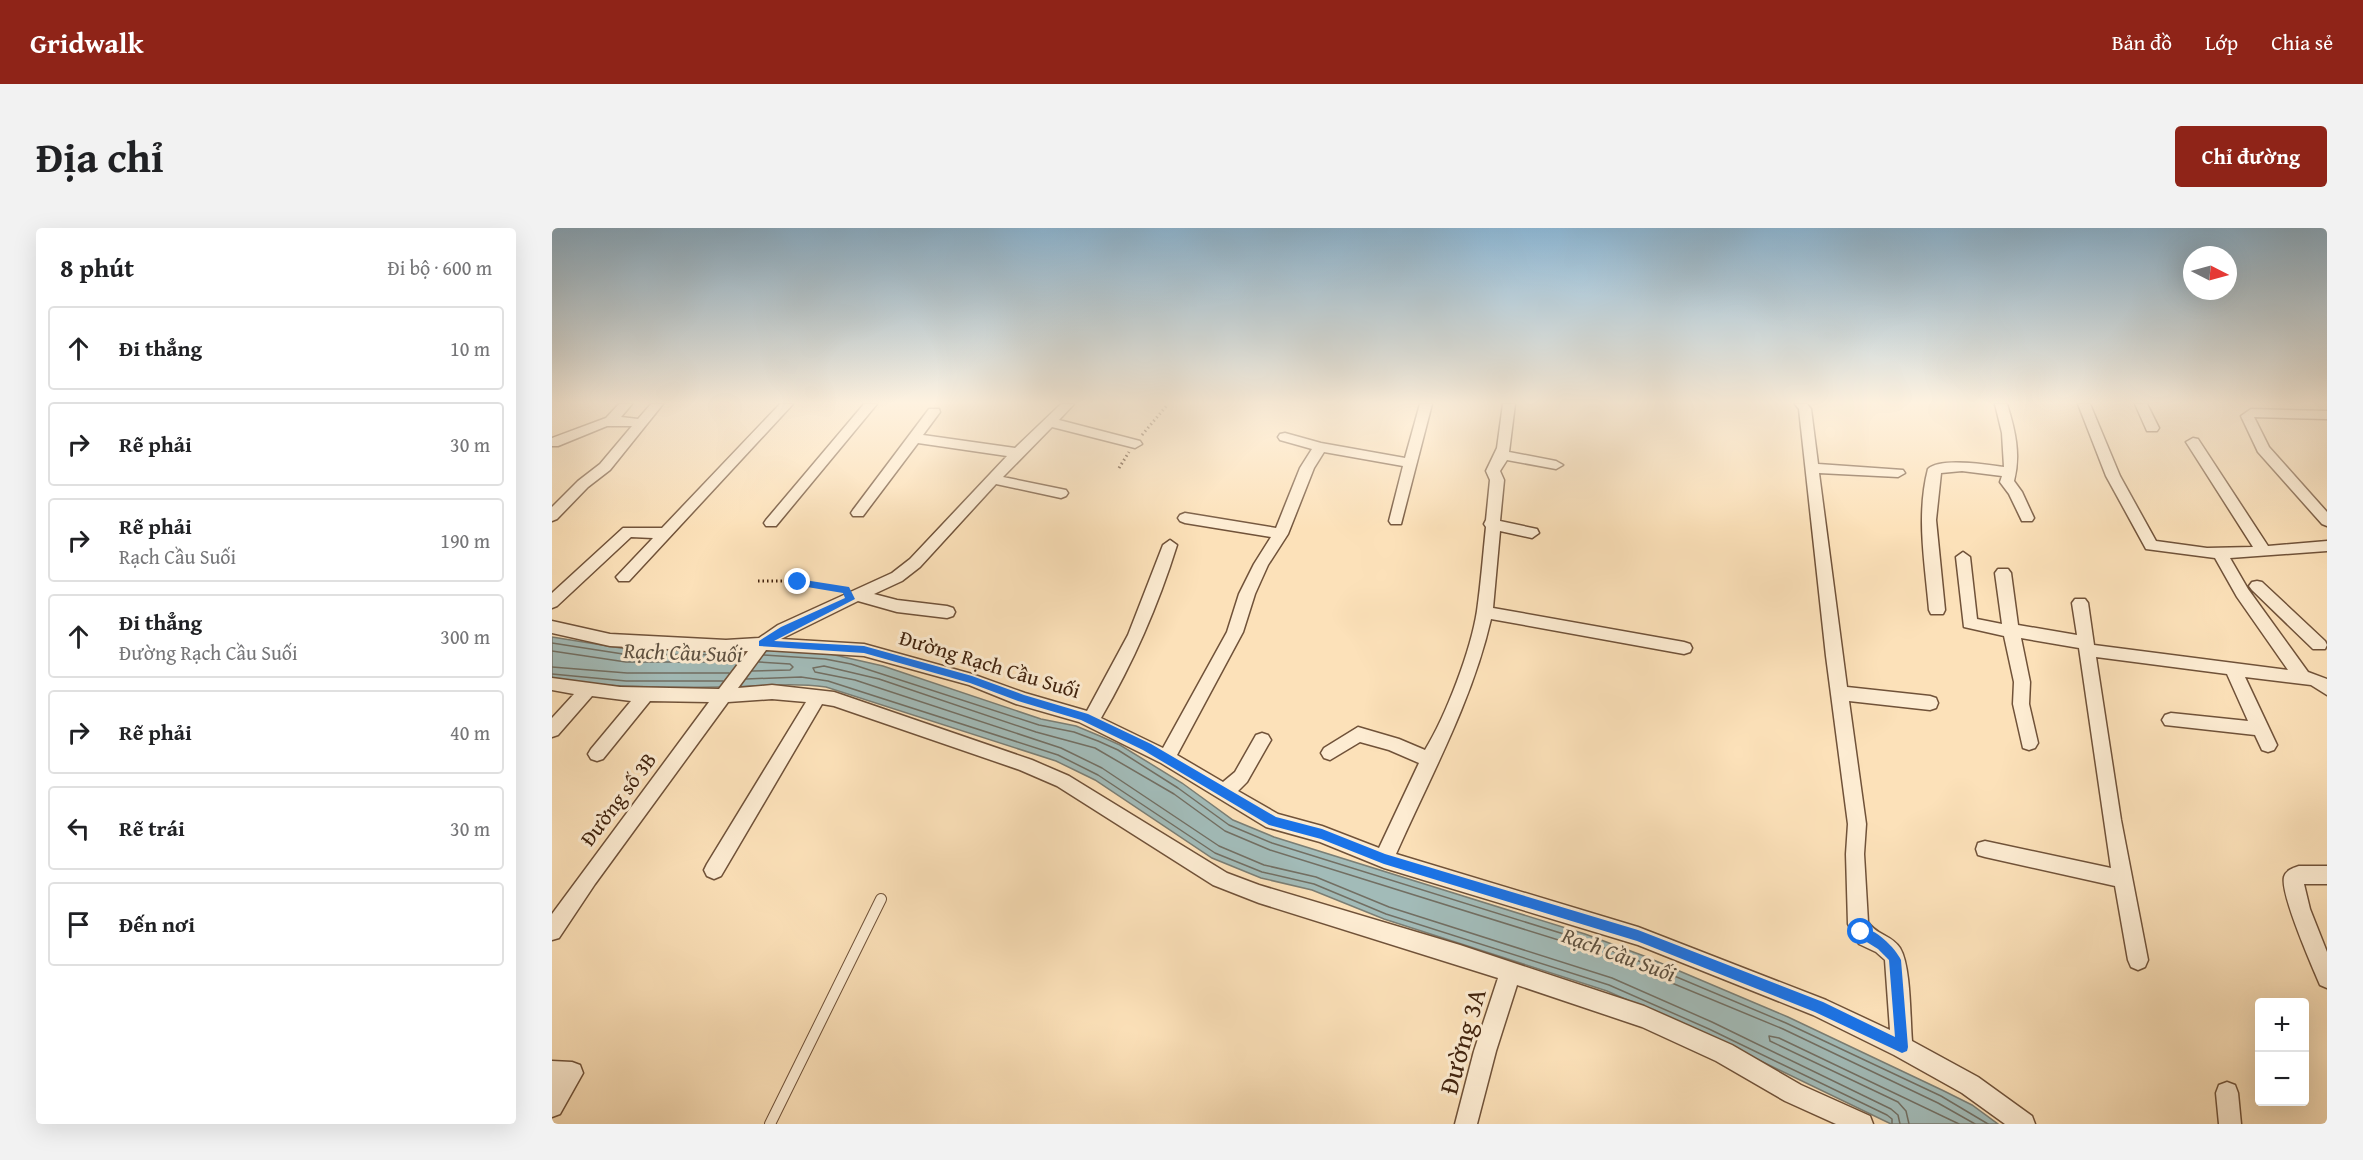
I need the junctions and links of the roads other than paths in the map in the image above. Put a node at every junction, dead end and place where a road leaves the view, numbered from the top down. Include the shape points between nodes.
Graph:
1 (621, 446) edge
2 (748, 446) edge
3 (836, 446) edge
4 (909, 446) edge
5 (969, 446) edge
6 (1025, 446) edge
7 (1316, 446) edge
8 (1414, 446) edge
9 (1503, 446) edge
10 (1809, 446) edge
11 (2010, 446) edge
12 (2098, 446) edge
13 (2195, 446) edge
14 (2261, 446) edge
15 (1320, 447) junction
16 (1018, 453) junction
17 (1501, 455) junction
18 (1409, 463) junction
19 (1556, 465) dead end
20 (1812, 468) junction
21 (2009, 472) junction
22 (1898, 473) dead end
23 (993, 479) junction
24 (1061, 493) dead end
25 (858, 513) dead end
26 (552, 516) edge
27 (1185, 518) dead end
28 (2027, 519) dead end
29 (1396, 521) dead end
30 (2327, 521) edge
31 (771, 523) dead end
32 (1491, 524) junction
33 (664, 533) junction
34 (1532, 533) dead end
35 (1281, 534) junction
36 (1170, 545) dead end
37 (2327, 546) edge
38 (2264, 552) junction
39 (2220, 553) junction
40 (1963, 557) dead end
41 (2003, 573) dead end
42 (624, 578) dead end
43 (2257, 586) dead end
44 (855, 597) junction
45 (552, 602) edge
46 (2080, 603) dead end
47 (1937, 610) dead end
48 (947, 612) dead end
49 (1485, 612) junction
50 (552, 627) edge
51 (2011, 630) junction
52 (761, 644) junction
53 (2323, 644) edge
54 (2086, 647) junction
55 (1684, 648) dead end
56 (2286, 653) junction
57 (2233, 669) junction
58 (2302, 677) junction
59 (552, 684) edge
60 (2327, 688) edge
61 (588, 689) junction
62 (647, 693) junction
63 (1839, 693) junction
64 (724, 695) junction
65 (817, 698) junction
66 (1930, 703) dead end
67 (1091, 720) junction
68 (2171, 720) dead end
69 (2260, 729) junction
70 (552, 730) edge
71 (1262, 740) dead end
72 (2029, 742) dead end
73 (2268, 745) dead end
74 (1330, 753) dead end
75 (597, 754) dead end
76 (1167, 758) junction
77 (1428, 760) junction
78 (1225, 792) junction
79 (1985, 849) dead end
80 (1384, 859) junction
81 (714, 870) dead end
82 (2327, 875) edge
83 (2123, 879) junction
84 (881, 898) dead end
85 (554, 924) edge
86 (2138, 960) dead end
87 (1510, 973) junction
88 (2327, 978) edge
89 (1902, 1047) junction
90 (552, 1072) edge
91 (2227, 1093) dead end
92 (552, 1106) edge
93 (770, 1124) edge
94 (1466, 1124) edge
95 (1862, 1124) edge
96 (2024, 1124) edge
97 (2230, 1124) edge

1 - 26 street via 605,467
2 - 33 street
3 - 31 street
4 - 25 street
5 - 16 street
6 - 16 street
7 - 15 street
8 - 18 street
9 - 17 street
10 - 20 street
11 - 21 street
12 - 39 street via 2121,496 2151,545
13 - 38 street
14 - 30 street
15 - 18 street
15 - 35 street via 1306,468
16 - 23 street
17 - 19 street
17 - 32 street via 1493,471 1497,480
18 - 29 street
20 - 22 street
20 - 63 street
21 - 28 street via 2007,482
21 - 47 street via 1962,467 1935,469 1930,484 1930,526
23 - 24 street
23 - 44 street via 915,563 897,577
27 - 35 street
32 - 34 street
32 - 49 street
33 - 42 street
33 - 45 street via 628,532
35 - 76 street via 1261,564 1234,632
36 - 67 street via 1139,632
37 - 38 street
38 - 39 street
39 - 56 street via 2242,593
40 - 51 street via 1970,623
41 - 51 street
43 - 53 street
44 - 48 street
44 - 52 street via 784,629
46 - 54 street
49 - 55 street
49 - 77 street via 1476,649 1443,736
50 - 52 street, Đường Rạch Cầu Suối via 610,640
51 - 54 street
51 - 72 street
52 - 64 street, Đường số 3B
52 - 67 street, Đường Rạch Cầu Suối via 864,650 972,680
53 - 56 street
54 - 57 street
54 - 83 street
56 - 58 street
57 - 58 street
57 - 69 street
58 - 60 street
59 - 61 street
61 - 62 street
61 - 70 street
62 - 64 street
62 - 75 street
63 - 66 street
63 - 89 street via 1857,824 1858,924 1866,937 1883,945 1895,960
64 - 65 street via 772,692
64 - 85 street, Đường số 3B
65 - 81 street
65 - 87 street via 834,699 986,750 1063,781 1220,879
67 - 76 street, Đường Rạch Cầu Suối
68 - 69 street
69 - 73 street
71 - 78 street via 1241,777
74 - 77 street via 1358,734
76 - 78 street, Đường Rạch Cầu Suối
77 - 80 street
78 - 80 street, Đường Rạch Cầu Suối via 1273,821 1322,834
79 - 83 street
80 - 89 street via 1638,936 1819,1007
82 - 88 street via 2299,875 2293,879 2300,909
83 - 86 street
84 - 93 lane
87 - 94 street, Đường 3A
87 - 95 street via 1644,1017
89 - 96 street via 1970,1085
90 - 92 street via 572,1073
91 - 97 street

